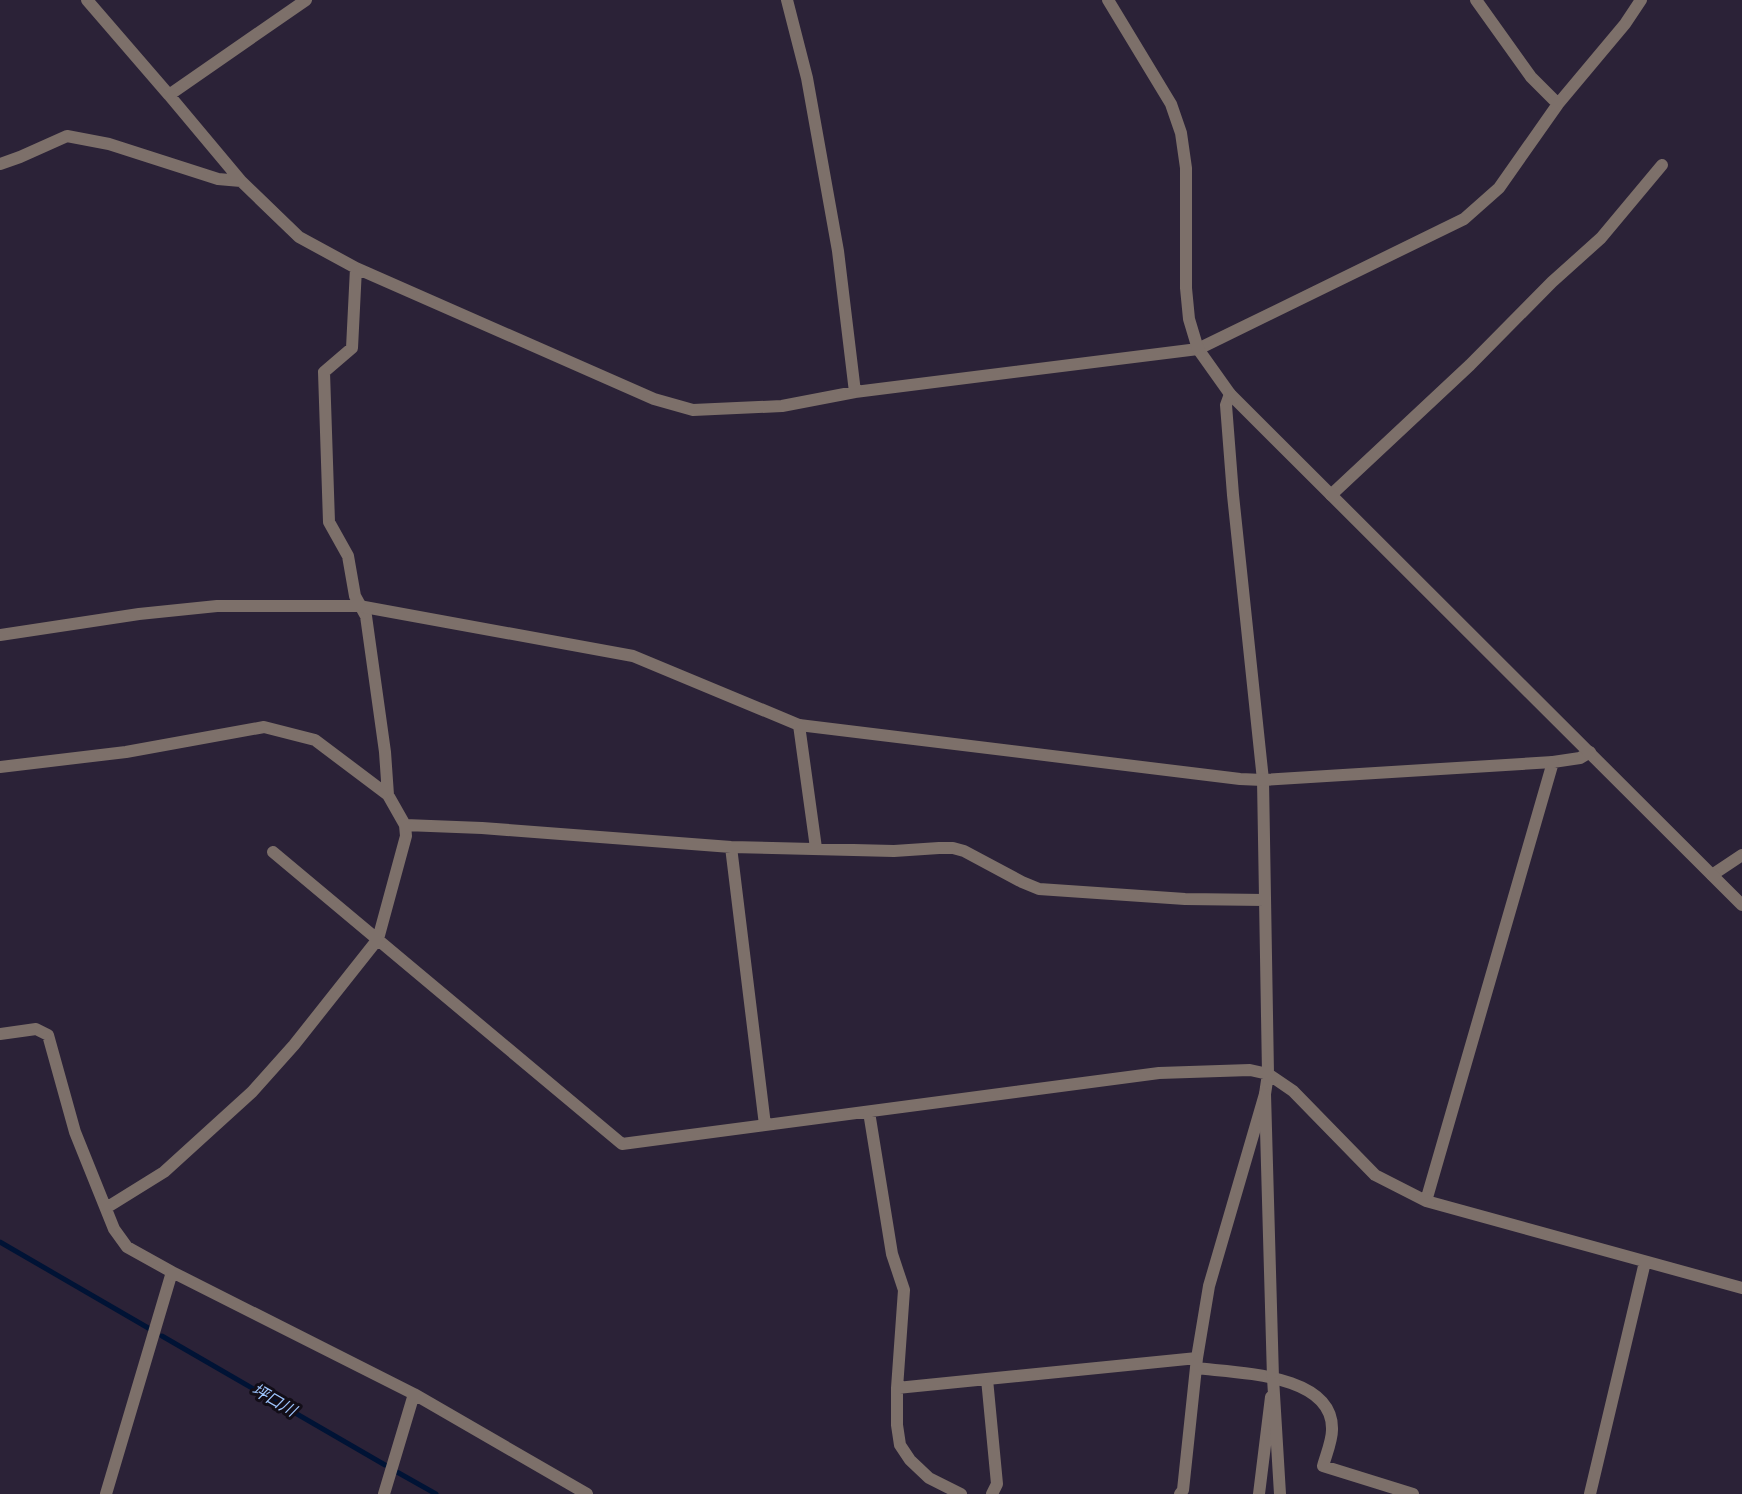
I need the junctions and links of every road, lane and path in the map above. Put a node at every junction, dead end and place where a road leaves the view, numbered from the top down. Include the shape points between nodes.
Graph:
1 (87, 0) edge
2 (306, 0) edge
3 (787, 0) edge
4 (1108, 0) edge
5 (1476, 0) edge
6 (1641, 0) edge
7 (169, 94) junction
8 (1558, 104) junction
9 (0, 164) edge
10 (1662, 165) dead end
11 (241, 181) junction
12 (356, 268) junction
13 (1198, 349) junction
14 (855, 392) junction
15 (1230, 394) junction
16 (1331, 495) junction
17 (359, 606) junction
18 (0, 635) edge
19 (799, 725) junction
20 (1590, 752) junction
21 (1553, 762) junction
22 (0, 768) edge
23 (1263, 780) junction
24 (388, 795) junction
25 (405, 825) junction
26 (731, 847) junction
27 (816, 848) junction
28 (273, 852) dead end
29 (1742, 855) edge
30 (1712, 875) junction
31 (1265, 900) junction
32 (1742, 904) edge
33 (378, 939) junction
34 (0, 1034) edge
35 (1268, 1074) junction
36 (1265, 1094) junction
37 (869, 1112) junction
38 (765, 1125) junction
39 (1426, 1201) junction
40 (106, 1208) junction
41 (1645, 1262) junction
42 (172, 1272) junction
43 (1742, 1288) edge
44 (1196, 1363) junction
45 (1273, 1378) junction
46 (987, 1379) junction
47 (897, 1388) junction
48 (414, 1394) junction
49 (106, 1494) edge
50 (384, 1494) edge
51 (587, 1494) edge
52 (961, 1494) edge
53 (992, 1494) edge
54 (1180, 1494) edge
55 (1259, 1494) edge
56 (1280, 1494) edge
57 (1413, 1494) edge
58 (1590, 1494) edge

1 - 7 street
2 - 7 street
3 - 14 street via 807,78 838,251
4 - 13 street via 1171,104 1181,133 1186,168 1186,288 1189,319
5 - 8 street via 1531,77
6 - 8 street
7 - 11 street
8 - 13 street via 1499,188 1464,219
9 - 11 street via 67,136 109,144 218,179
10 - 16 street via 1600,238
11 - 12 street via 298,237
12 - 14 street via 654,399 693,410 782,406
12 - 17 street via 352,348 324,372 329,522 348,556
13 - 14 street
13 - 15 street
15 - 16 street
15 - 23 street via 1226,405 1233,495
16 - 20 street
17 - 18 street via 217,606
17 - 19 street via 633,656
17 - 24 street via 366,616
19 - 23 street
19 - 27 street
20 - 21 street via 1580,758
20 - 30 street
21 - 23 street
21 - 39 street
22 - 24 street via 126,752 264,727 315,740
23 - 31 street
24 - 25 street
25 - 26 street
25 - 33 street via 406,836
26 - 27 street
26 - 38 street
27 - 31 street via 953,848 1022,882 1058,892
28 - 33 street
29 - 30 street
30 - 32 street
31 - 35 street
33 - 38 street via 622,1144
33 - 40 street via 252,1092 164,1172
34 - 40 street via 36,1029 48,1035 75,1132
35 - 36 street
35 - 37 street via 1250,1070 1159,1073
35 - 39 street via 1293,1091 1375,1175
36 - 44 street via 1209,1286
36 - 45 street
37 - 38 street
37 - 47 street via 892,1254 904,1290
39 - 41 street
40 - 42 street via 127,1247
41 - 43 street
41 - 58 street
42 - 48 street
42 - 49 street
44 - 45 street
44 - 46 street
44 - 54 street
45 - 55 street
45 - 56 street
45 - 57 street via 1304,1387 1326,1404 1332,1429 1323,1466
46 - 47 street
46 - 53 street via 997,1484
47 - 52 street via 900,1445 929,1478
48 - 50 street
48 - 51 street

